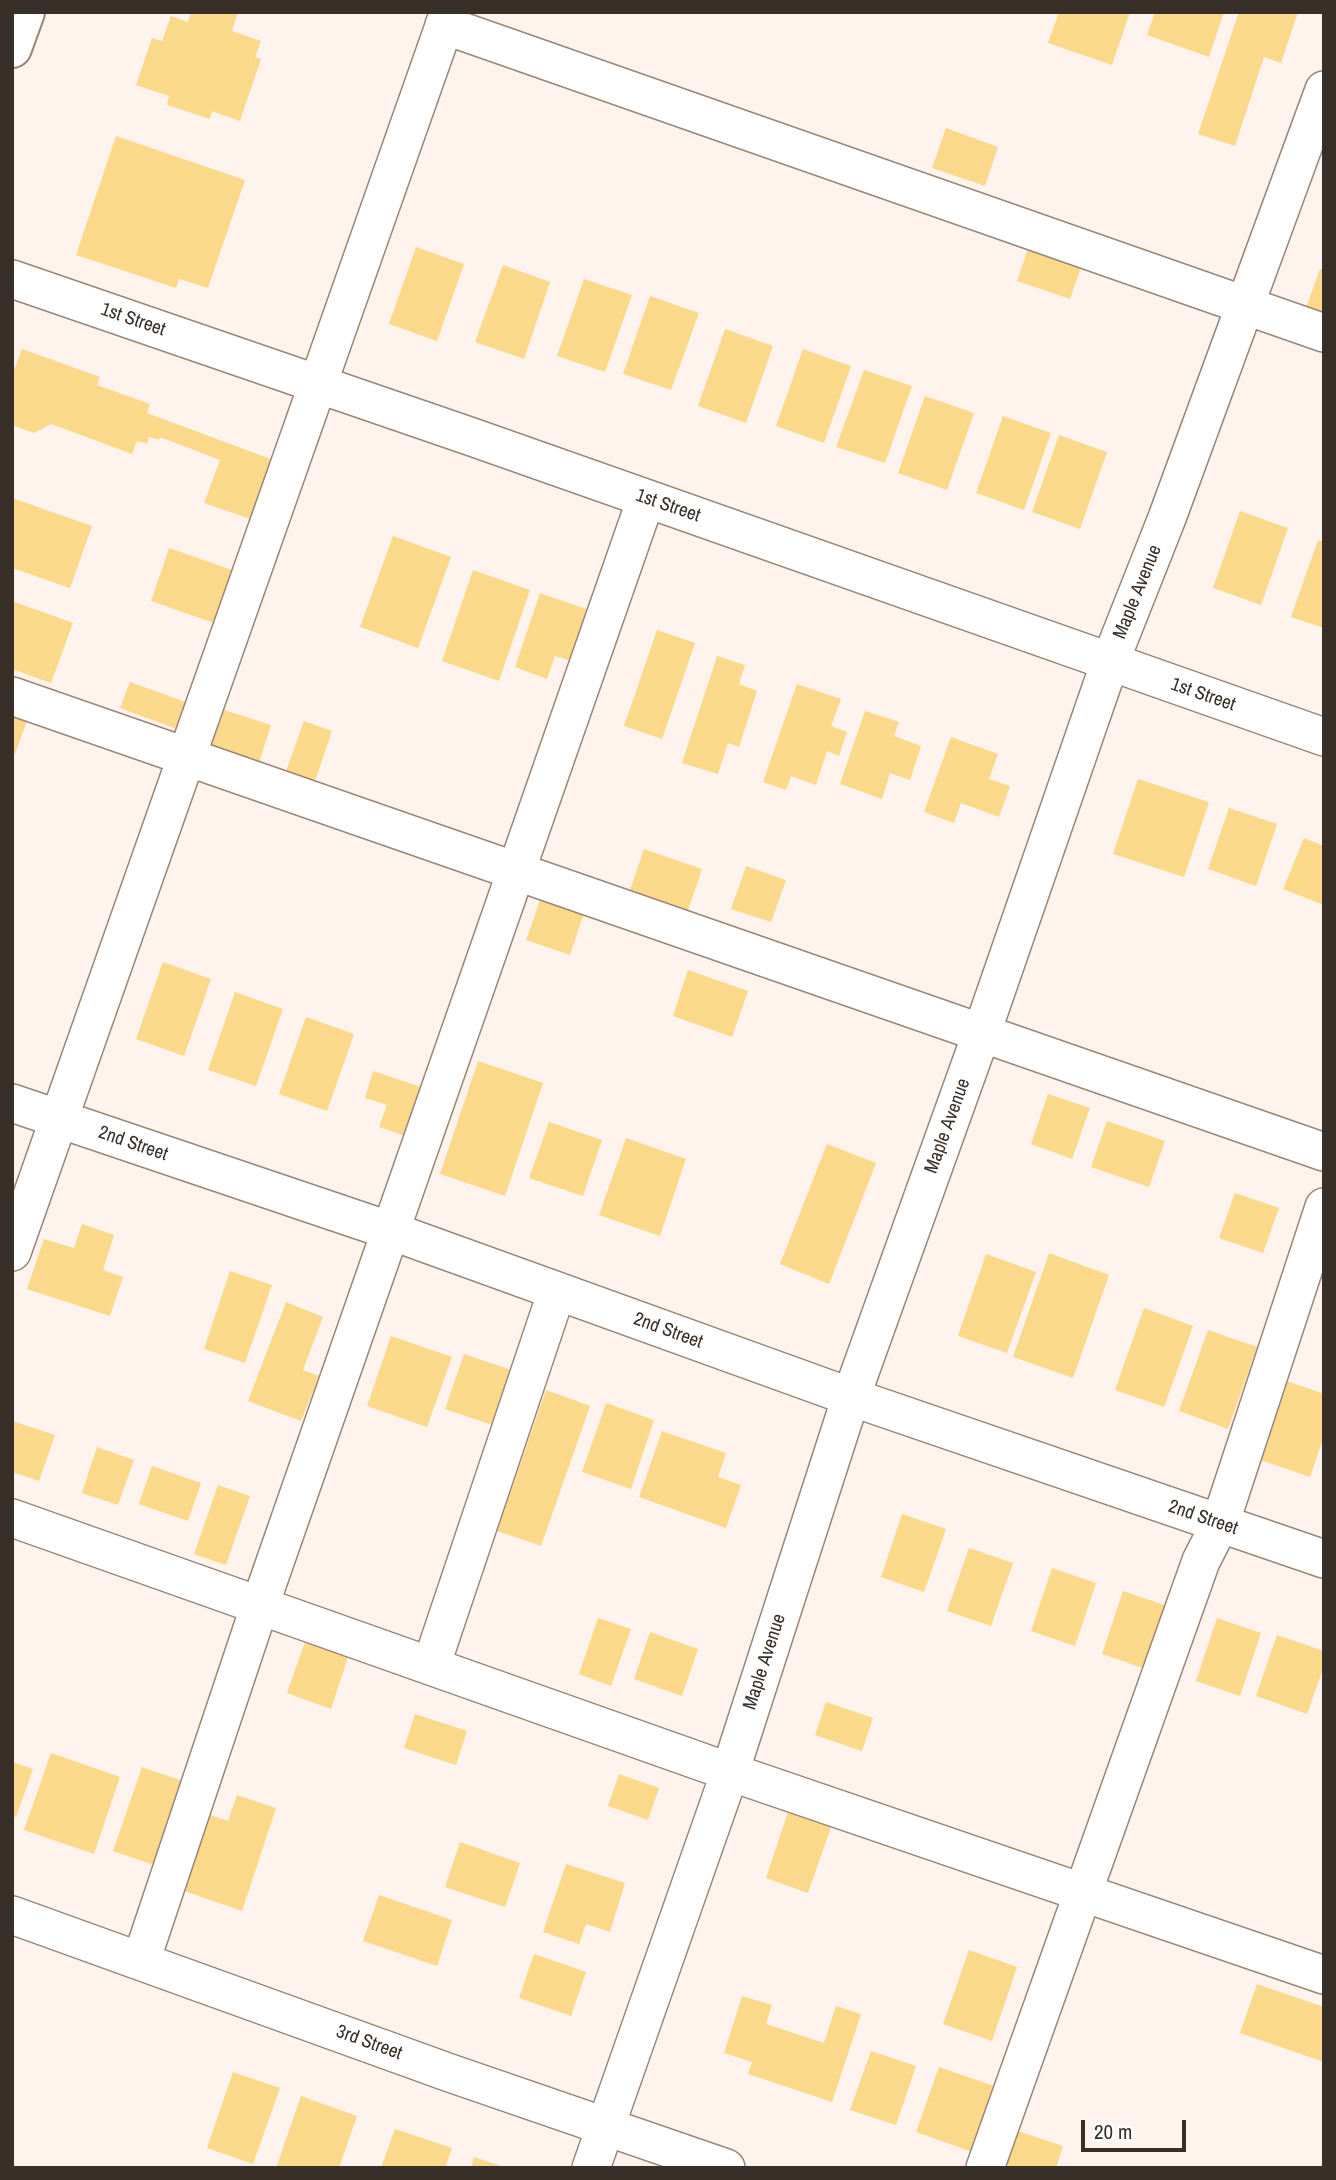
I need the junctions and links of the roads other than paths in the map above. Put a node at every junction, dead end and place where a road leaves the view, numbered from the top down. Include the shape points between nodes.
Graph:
1 (24, 12) edge
2 (447, 19) edge
3 (12, 48) edge
4 (1324, 90) edge
5 (12, 278) edge
6 (1245, 305) junction
7 (1324, 333) edge
8 (319, 385) junction
9 (646, 499) junction
10 (1110, 662) junction
11 (12, 696) edge
12 (1324, 737) edge
13 (186, 757) junction
14 (515, 871) junction
15 (982, 1032) junction
16 (12, 1102) edge
17 (59, 1119) junction
18 (1324, 1152) edge
19 (1324, 1207) edge
20 (391, 1231) junction
21 (12, 1252) edge
22 (557, 1291) junction
23 (851, 1397) junction
24 (12, 1518) edge
25 (1220, 1524) junction
26 (1324, 1559) edge
27 (260, 1605) junction
28 (431, 1666) junction
29 (730, 1772) junction
30 (1084, 1892) junction
31 (12, 1915) edge
32 (141, 1961) junction
33 (1324, 1975) edge
34 (606, 2125) junction
35 (591, 2168) edge
36 (726, 2168) edge
37 (985, 2168) edge

1 - 3 main road
2 - 6 street
2 - 8 street
4 - 6 street, Maple Avenue
5 - 8 street, 1st Street
6 - 7 street
6 - 10 street, Maple Avenue
8 - 9 street, 1st Street
8 - 13 street
9 - 10 street, 1st Street
9 - 14 street
10 - 12 street, 1st Street
10 - 15 street, Maple Avenue
11 - 13 street
13 - 14 street
13 - 17 street
14 - 15 street
14 - 20 street
15 - 18 street
15 - 23 street, Maple Avenue
16 - 17 street, 2nd Street
17 - 20 street, 2nd Street
17 - 21 street
19 - 25 street
20 - 22 street, 2nd Street
20 - 27 street
22 - 23 street, 2nd Street
22 - 28 street
23 - 25 street, 2nd Street
23 - 29 street, Maple Avenue
24 - 27 street
25 - 26 street, 2nd Street
25 - 30 street via 1201,1561
27 - 28 street
27 - 32 street
28 - 29 street
29 - 30 street
29 - 34 street, Maple Avenue
30 - 33 street
30 - 37 street
31 - 32 street, 3rd Street
32 - 34 street, 3rd Street
34 - 35 street, Maple Avenue
34 - 36 street, 3rd Street

